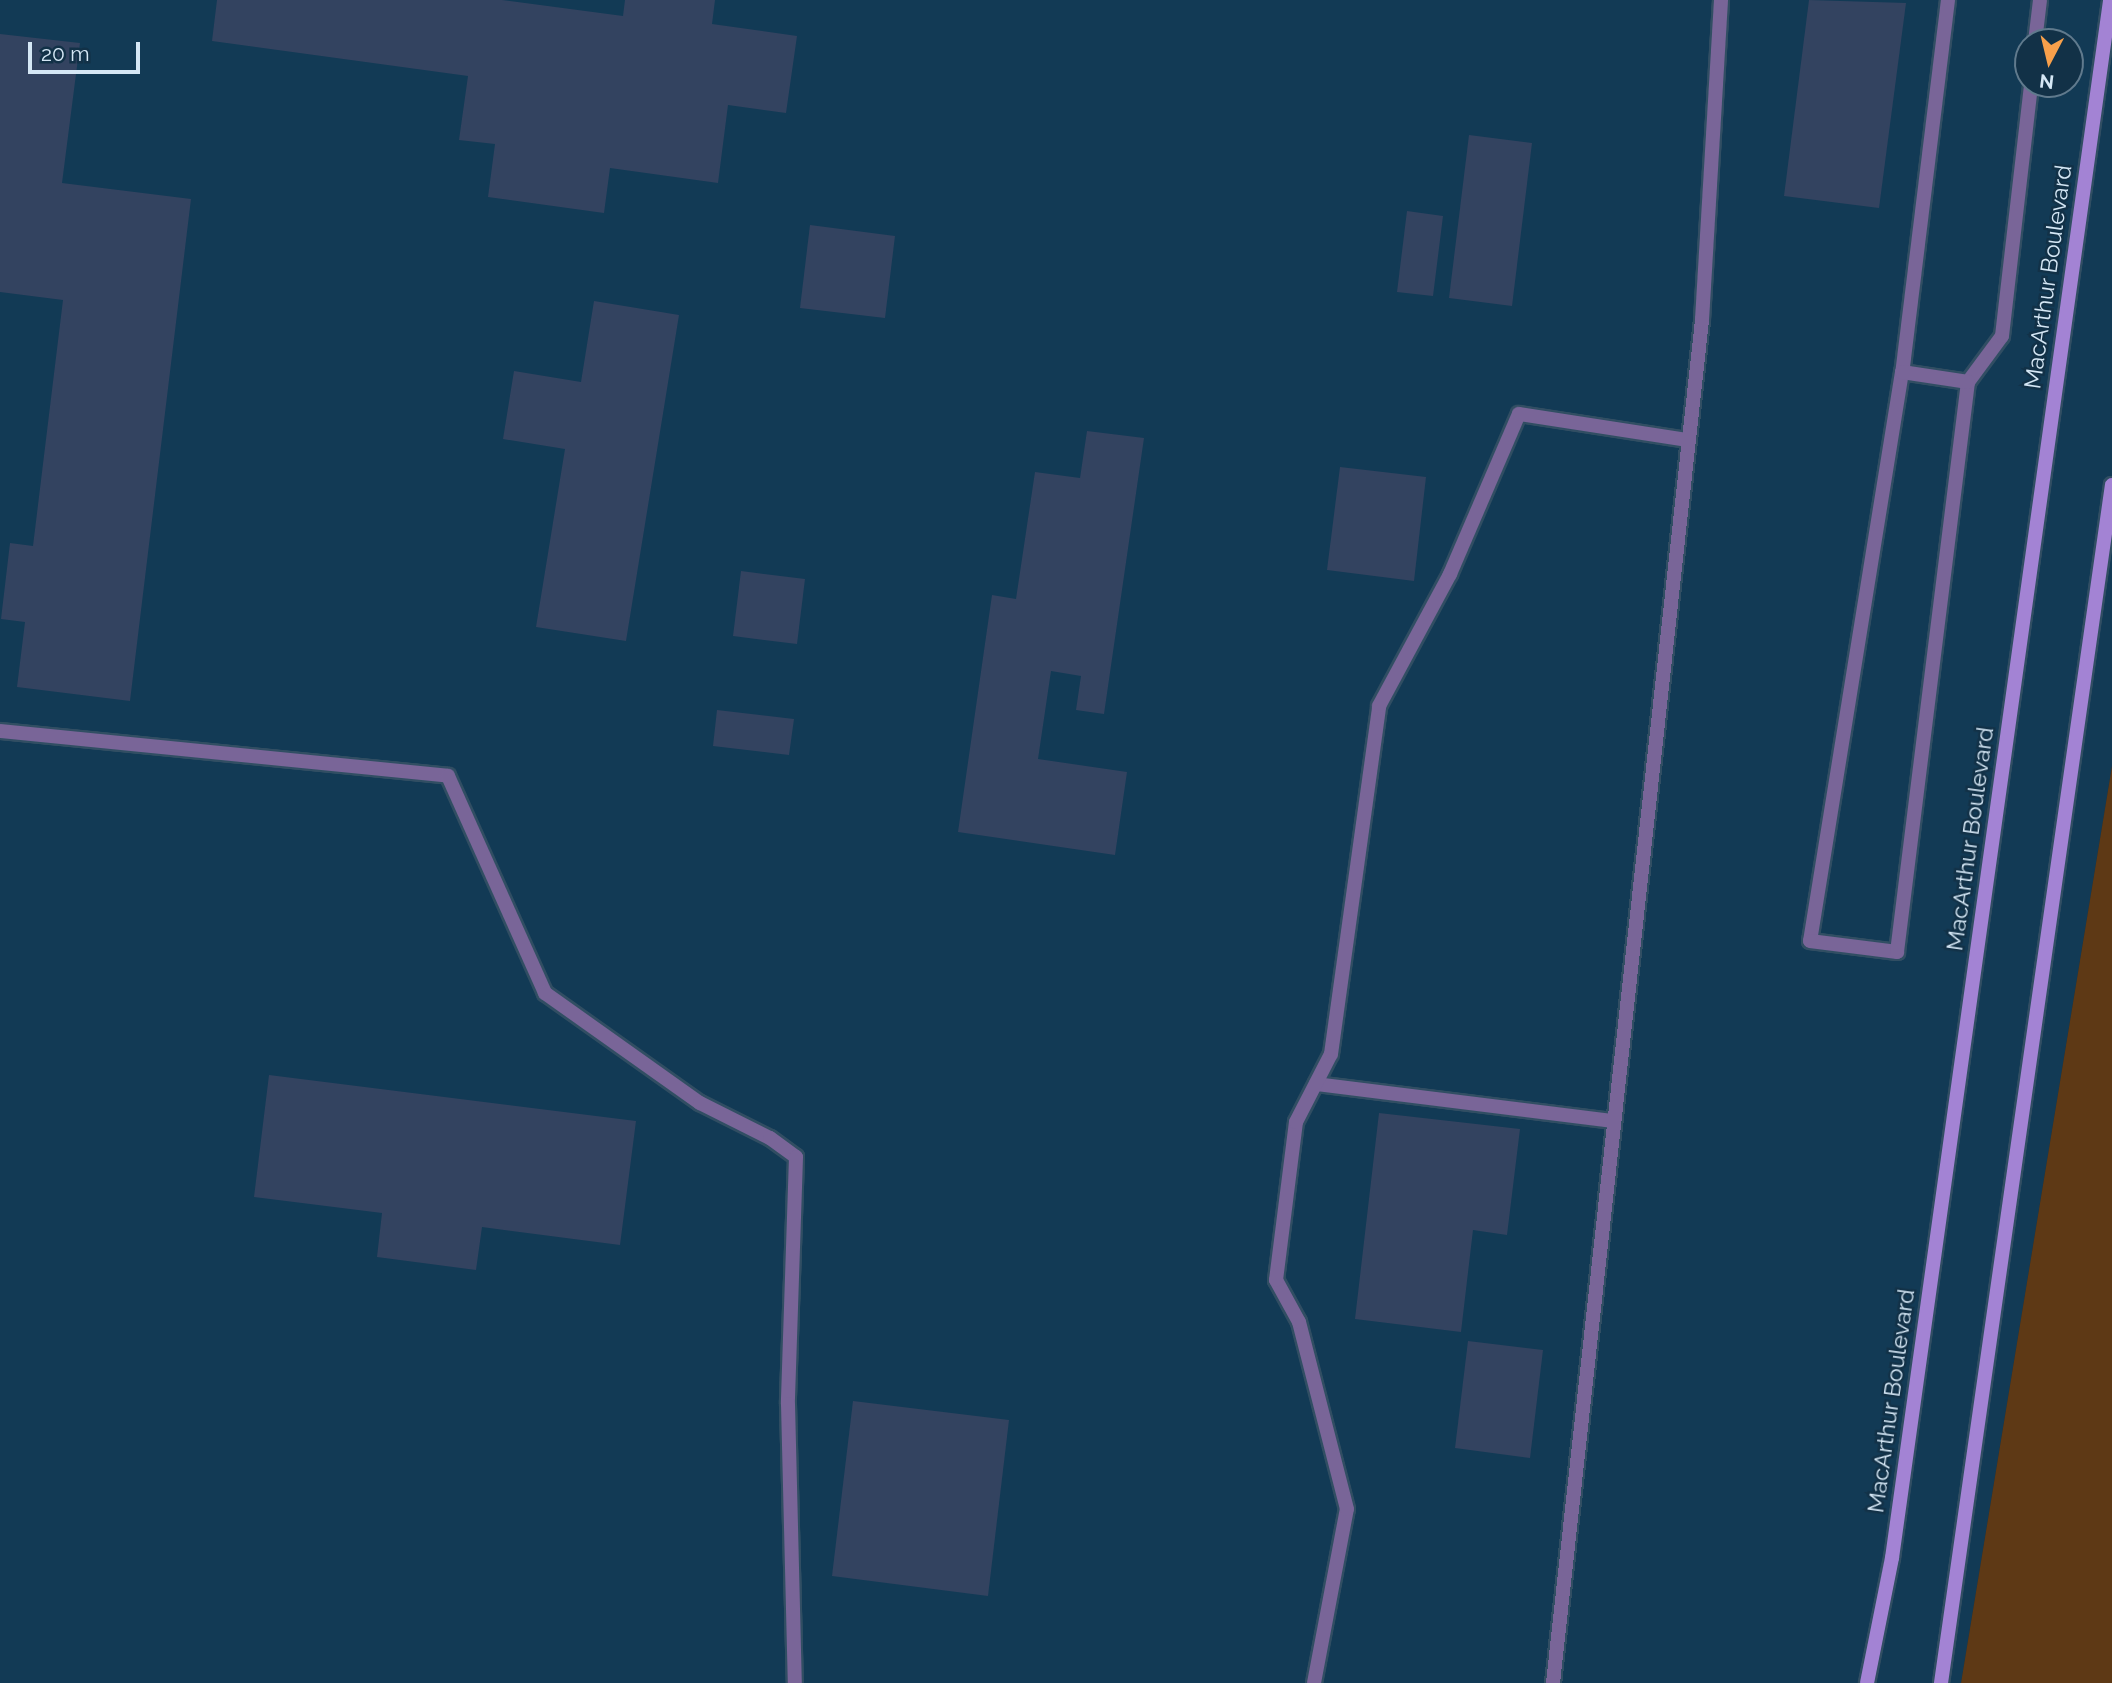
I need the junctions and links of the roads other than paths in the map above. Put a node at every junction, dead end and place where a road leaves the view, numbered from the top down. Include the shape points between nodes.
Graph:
1 (1721, 0) edge
2 (1948, 0) edge
3 (2040, 0) edge
4 (2110, 0) edge
5 (2037, 28) edge
6 (2029, 98) edge
7 (1902, 372) junction
8 (1968, 382) junction
9 (1686, 440) junction
10 (2112, 485) edge
11 (0, 731) edge
12 (1316, 1084) junction
13 (1613, 1122) junction
14 (795, 1683) edge
15 (1314, 1683) edge
16 (1553, 1683) edge
17 (1867, 1683) edge
18 (1941, 1683) edge

1 - 9 lane via 1702,320
2 - 7 lane
3 - 5 lane
4 - 17 main road, MacArthur Boulevard via 1892,1558
6 - 8 lane via 2002,336
7 - 8 lane
7 - 8 lane via 1810,940 1897,952
9 - 12 lane via 1519,414 1450,573 1379,706 1331,1054
9 - 13 lane
10 - 18 main road
11 - 14 lane via 448,776 545,993 700,1103 796,1157 788,1404
12 - 13 lane
12 - 15 lane via 1296,1122 1276,1280 1298,1322 1347,1509
13 - 16 lane

